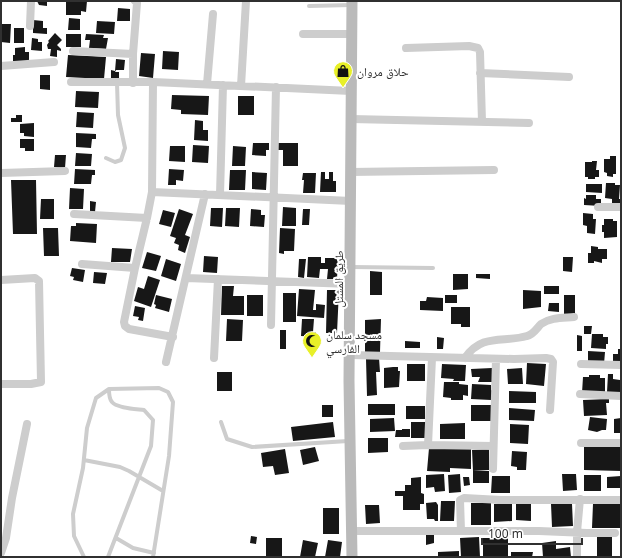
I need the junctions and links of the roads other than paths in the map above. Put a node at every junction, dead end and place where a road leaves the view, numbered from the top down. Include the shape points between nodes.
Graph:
1 (31, 1) edge
2 (135, 1) edge
3 (246, 1) edge
4 (352, 3) edge
5 (309, 6) dead end
6 (213, 14) dead end
7 (30, 26) dead end
8 (303, 34) dead end
9 (351, 34) junction
10 (406, 48) dead end
11 (73, 50) dead end
12 (133, 54) junction
13 (54, 62) dead end
14 (1, 66) edge
15 (480, 73) junction
16 (569, 76) dead end
17 (71, 82) dead end
18 (153, 82) junction
19 (118, 83) junction
20 (133, 83) junction
21 (207, 84) junction
22 (222, 85) junction
23 (241, 86) junction
24 (276, 87) junction
25 (351, 91) junction
26 (351, 119) junction
27 (482, 122) junction
28 (529, 123) dead end
29 (106, 158) dead end
30 (494, 170) dead end
31 (64, 171) dead end
32 (350, 172) junction
33 (1, 173) edge
34 (152, 192) junction
35 (205, 194) junction
36 (220, 195) junction
37 (273, 197) junction
38 (351, 200) junction
39 (598, 207) dead end
40 (621, 207) edge
41 (74, 214) dead end
42 (147, 218) junction
43 (82, 264) dead end
44 (351, 267) junction
45 (134, 268) junction
46 (433, 268) dead end
47 (186, 278) junction
48 (218, 279) junction
49 (1, 280) edge
50 (271, 281) junction
51 (351, 284) junction
52 (574, 317) dead end
53 (271, 325) dead end
54 (172, 336) junction
55 (350, 355) junction
56 (214, 358) dead end
57 (432, 358) junction
58 (465, 358) junction
59 (496, 359) junction
60 (166, 362) dead end
61 (581, 364) dead end
62 (621, 365) edge
63 (1, 384) edge
64 (109, 389) junction
65 (580, 394) dead end
66 (621, 396) edge
67 (550, 410) dead end
68 (221, 422) dead end
69 (27, 424) dead end
70 (351, 441) junction
71 (581, 443) dead end
72 (621, 443) edge
73 (428, 445) junction
74 (404, 446) dead end
75 (493, 446) junction
76 (84, 460) junction
77 (493, 469) dead end
78 (139, 477) junction
79 (163, 491) junction
80 (580, 499) junction
81 (621, 500) edge
82 (352, 531) junction
83 (461, 531) junction
84 (577, 532) junction
85 (615, 533) dead end
86 (116, 538) junction
87 (1, 553) edge
88 (154, 555) edge
89 (84, 557) edge
90 (108, 557) edge
91 (352, 557) edge
92 (577, 557) edge

1 - 7 street
2 - 12 street via 137,3
3 - 23 street
4 - 5 lane
4 - 9 main road, طريق المشتل
6 - 21 street
8 - 9 street
9 - 25 main road, طريق المشتل
10 - 15 street via 474,46 480,52
11 - 12 street
12 - 20 street
13 - 14 street
15 - 16 street
15 - 27 street
17 - 19 street
18 - 20 street
18 - 21 street
18 - 34 street
19 - 20 street
19 - 29 lane via 118,115 125,148 121,160 115,162
21 - 22 street
22 - 23 street
22 - 36 street
23 - 24 street
24 - 25 street
24 - 37 street
25 - 26 main road, طريق المشتل
26 - 27 street
26 - 32 main road, طريق المشتل
27 - 28 street
30 - 32 street
31 - 33 street
32 - 38 main road, طريق المشتل
34 - 35 street
34 - 42 street
35 - 36 street
35 - 47 street
36 - 37 street
37 - 38 street
37 - 50 street
38 - 44 main road, طريق المشتل
39 - 40 street
41 - 42 street
42 - 45 street
43 - 45 street
44 - 46 lane
44 - 51 main road, طريق المشتل
45 - 54 street via 125,326 129,329
47 - 48 street
47 - 54 street
48 - 50 street
48 - 56 street
49 - 63 street via 35,278 39,281 41,382
50 - 51 street
50 - 53 street
51 - 55 main road, طريق المشتل
52 - 58 street via 547,321 529,336 487,341 471,349
54 - 60 street
55 - 57 street
55 - 70 main road, طريق المشتل
57 - 58 street
57 - 73 street
58 - 59 street
59 - 67 street via 551,359 553,362
59 - 75 street
61 - 62 street
64 - 76 lane via 96,398 87,428
64 - 78 lane via 109,396 117,406 144,410 153,420 151,446
64 - 79 lane via 159,388 168,392 171,397 173,410
65 - 66 street
68 - 70 lane via 227,439 252,448
69 - 87 street
70 - 82 main road, طريق المشتل
71 - 72 street
73 - 74 street
73 - 75 street
75 - 77 street
76 - 78 lane via 120,467
76 - 89 lane via 73,514 74,536
78 - 79 lane
78 - 86 lane
79 - 88 lane
80 - 81 street
80 - 83 street via 464,498 460,500
80 - 84 street
82 - 83 street
82 - 91 main road, طريق المشتل
83 - 84 street
84 - 85 street
84 - 92 street
86 - 88 lane via 133,548
86 - 90 lane

